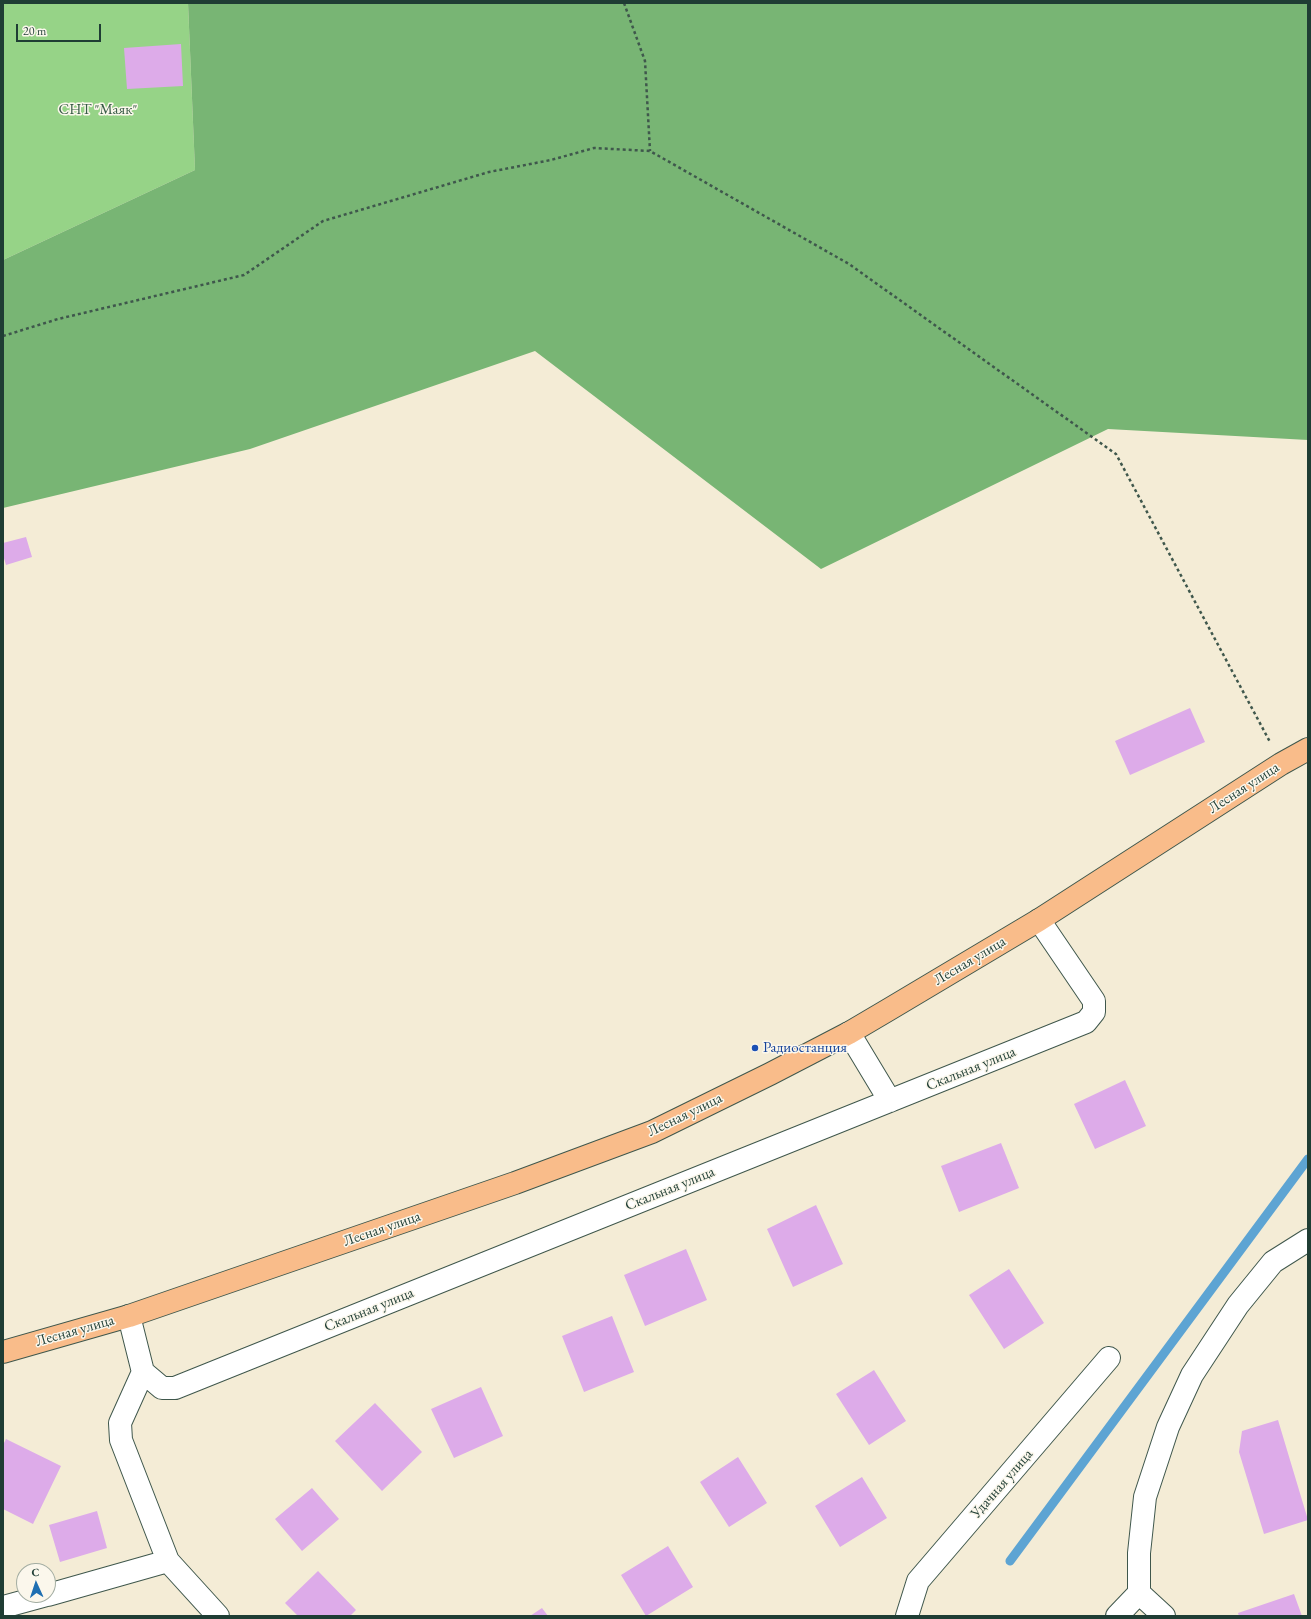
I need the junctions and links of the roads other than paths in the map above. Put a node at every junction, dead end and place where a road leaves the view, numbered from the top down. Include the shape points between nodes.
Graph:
1 (1308, 749) edge
2 (1039, 920) junction
3 (849, 1033) junction
4 (890, 1101) junction
5 (1308, 1240) edge
6 (129, 1316) junction
7 (3, 1352) edge
8 (1109, 1358) dead end
9 (143, 1372) junction
10 (168, 1561) junction
11 (56, 1592) edge
12 (1139, 1593) junction
13 (18, 1603) edge
14 (3, 1607) edge
15 (218, 1616) edge
16 (907, 1616) edge
17 (1117, 1616) edge
18 (1164, 1616) edge

1 - 2 main road, Лесная улица
2 - 3 main road, Лесная улица
2 - 4 street, Скальная улица via 1094,1001 1094,1012 1086,1022
3 - 4 street
3 - 6 main road, Лесная улица via 652,1132 515,1183
4 - 9 street, Скальная улица via 175,1388 162,1388
5 - 12 street via 1273,1262 1238,1305 1192,1375 1168,1427 1145,1497 1139,1553
6 - 7 main road, Лесная улица
6 - 9 street
8 - 16 street, Удачная улица via 918,1582
9 - 10 street via 120,1423 121,1440
10 - 11 street
10 - 15 street
12 - 17 street
12 - 18 street
13 - 14 street

